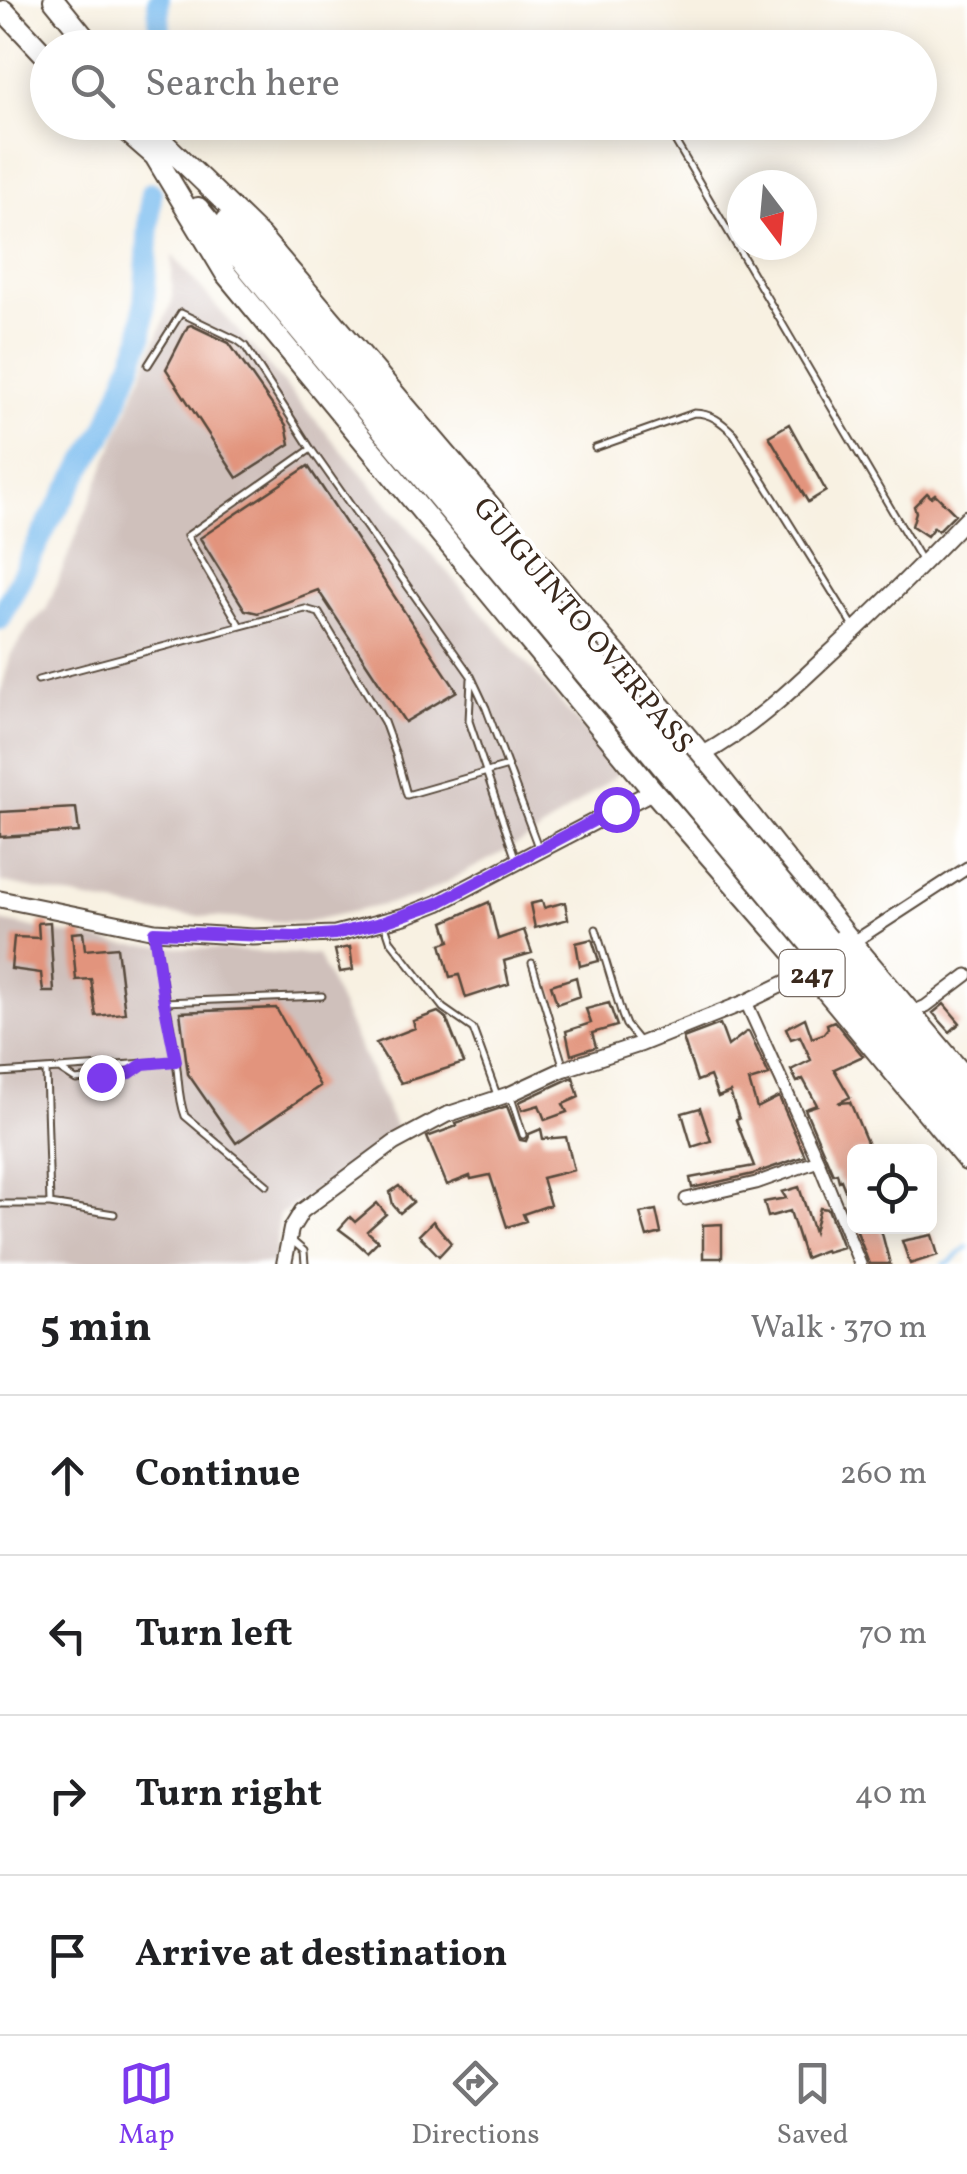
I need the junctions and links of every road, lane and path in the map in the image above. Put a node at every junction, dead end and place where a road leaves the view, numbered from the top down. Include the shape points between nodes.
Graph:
1 (54, 0) edge
2 (4, 11) dead end
3 (78, 30) edge
4 (30, 39) edge
5 (143, 140) edge
6 (157, 140) edge
7 (675, 140) edge
8 (160, 151) junction
9 (148, 365) dead end
10 (596, 448) dead end
11 (312, 449) junction
12 (967, 518) edge
13 (923, 563) junction
14 (240, 627) junction
15 (856, 630) junction
16 (471, 676) junction
17 (38, 680) dead end
18 (702, 755) junction
19 (508, 766) junction
20 (486, 772) junction
21 (653, 792) junction
22 (539, 849) junction
23 (516, 862) junction
24 (967, 868) edge
25 (0, 899) edge
26 (384, 922) junction
27 (596, 929) dead end
28 (154, 932) junction
29 (852, 944) junction
30 (818, 953) junction
31 (532, 963) dead end
32 (967, 976) edge
33 (322, 996) dead end
34 (164, 1002) junction
35 (746, 1002) junction
36 (910, 1012) junction
37 (640, 1044) junction
38 (176, 1061) junction
39 (143, 1064) junction
40 (59, 1069) junction
41 (46, 1070) junction
42 (564, 1070) junction
43 (0, 1074) edge
44 (966, 1076) edge
45 (504, 1096) junction
46 (967, 1109) edge
47 (967, 1132) edge
48 (522, 1135) dead end
49 (967, 1160) edge
50 (818, 1162) junction
51 (267, 1185) dead end
52 (686, 1199) dead end
53 (0, 1204) edge
54 (50, 1204) junction
55 (114, 1214) dead end
56 (290, 1238) junction
57 (284, 1264) edge
58 (305, 1264) edge
59 (860, 1264) edge

1 - 3 highway
2 - 4 highway
5 - 8 highway
6 - 8 highway
7 - 13 lane
8 - 18 highway via 260,236
8 - 21 highway via 226,274
8 - 30 highway, GUIGUINTO OVERPASS, bridge
9 - 11 lane via 181,313 237,340
10 - 15 lane via 694,413 721,421
11 - 14 lane via 186,536
11 - 16 lane
12 - 13 main road
13 - 15 main road
14 - 17 lane
14 - 20 lane via 305,609 319,613 384,722 406,796
15 - 18 main road via 779,701
16 - 19 lane
16 - 20 lane via 469,721
18 - 29 highway, 247
19 - 20 lane
19 - 22 lane
20 - 23 lane
21 - 22 main road
21 - 30 highway, 247
22 - 23 main road
23 - 26 main road via 438,903
24 - 29 street
25 - 28 main road
26 - 28 main road via 295,937
26 - 45 lane via 390,940 443,1008 473,1029
27 - 37 lane via 622,1015
28 - 34 lane
29 - 36 highway, 247
30 - 35 street
30 - 46 highway, GUIGUINTO OVERPASS
30 - 47 highway, GUIGUINTO OVERPASS
30 - 49 highway, 247
31 - 42 lane
32 - 36 street
33 - 34 lane
34 - 38 lane
35 - 37 street
35 - 50 street
36 - 44 highway, 247
37 - 42 street
38 - 39 lane
38 - 51 lane via 185,1116
39 - 40 lane
39 - 40 lane via 130,1073 76,1080
40 - 41 lane
41 - 43 lane
41 - 54 lane
42 - 45 street
45 - 48 lane
45 - 56 street via 446,1115 394,1143 302,1211
50 - 52 street
50 - 59 street
53 - 54 lane
54 - 55 lane
56 - 57 street
56 - 58 lane via 304,1251

